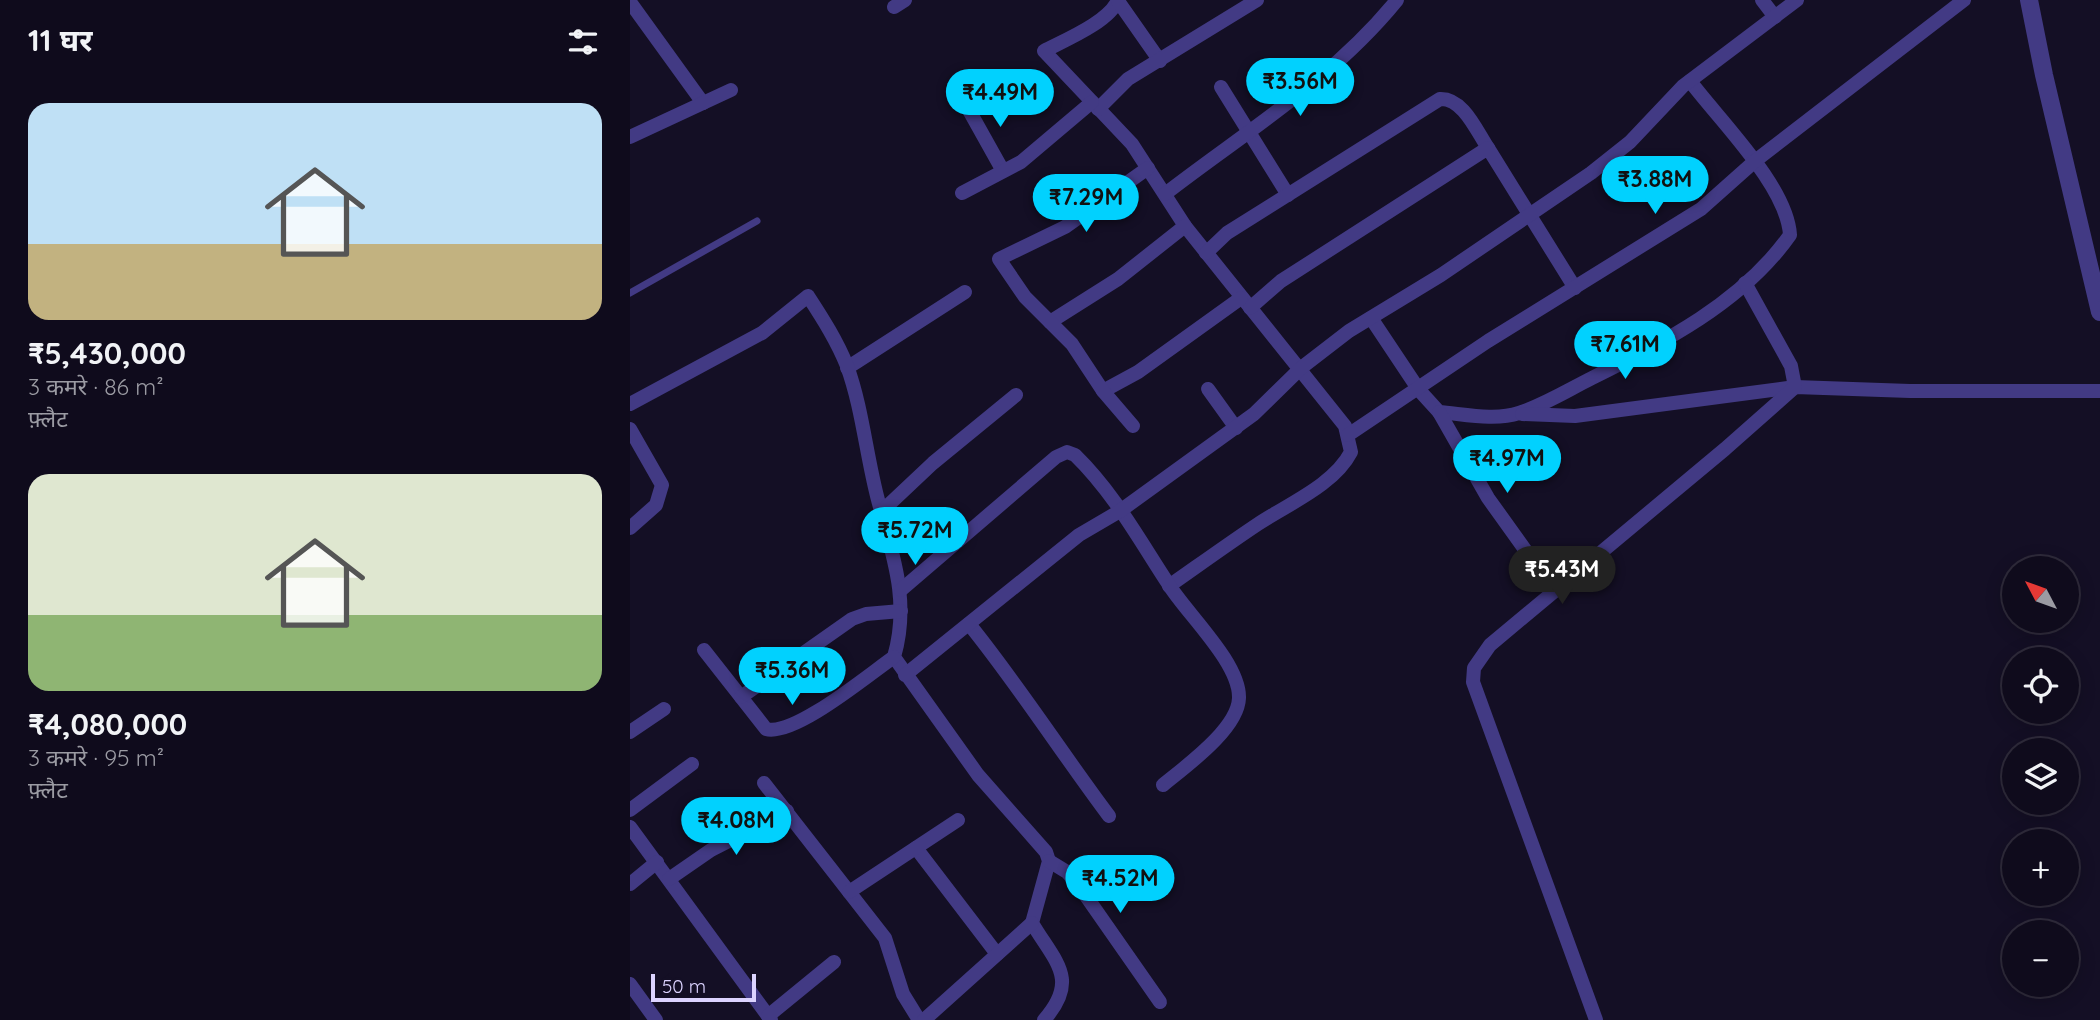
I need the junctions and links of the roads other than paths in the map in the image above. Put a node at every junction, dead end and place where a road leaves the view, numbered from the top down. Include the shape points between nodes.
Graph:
1 (1118, 0) edge
2 (1256, 0) edge
3 (1397, 0) edge
4 (1762, 0) edge
5 (1797, 0) edge
6 (1964, 0) edge
7 (2029, 0) edge
8 (630, 2) edge
9 (1775, 17) junction
10 (1160, 61) junction
11 (1690, 80) junction
12 (1221, 88) dead end
13 (731, 90) dead end
14 (703, 103) junction
15 (965, 103) dead end
16 (1095, 105) junction
17 (1250, 131) junction
18 (630, 136) edge
19 (1488, 148) junction
20 (1755, 161) junction
21 (1148, 168) junction
22 (1003, 171) junction
23 (962, 193) dead end
24 (1165, 194) junction
25 (1288, 195) junction
26 (1530, 216) junction
27 (757, 221) dead end
28 (1185, 226) junction
29 (1206, 253) junction
30 (1745, 283) junction
31 (1575, 288) junction
32 (965, 292) dead end
33 (630, 293) edge
34 (1246, 303) junction
35 (2100, 312) edge
36 (1371, 318) junction
37 (1050, 322) junction
38 (847, 368) junction
39 (1301, 368) junction
40 (1795, 387) junction
41 (1208, 389) dead end
42 (1419, 390) junction
43 (1103, 391) junction
44 (2100, 391) edge
45 (1016, 395) dead end
46 (630, 404) edge
47 (1439, 412) junction
48 (1517, 414) junction
49 (1133, 426) dead end
50 (1236, 428) junction
51 (630, 429) edge
52 (1348, 435) junction
53 (882, 511) junction
54 (1120, 511) junction
55 (630, 528) edge
56 (1169, 586) junction
57 (901, 590) junction
58 (1554, 590) junction
59 (901, 611) junction
60 (969, 624) junction
61 (704, 650) dead end
62 (894, 657) junction
63 (905, 675) junction
64 (741, 697) junction
65 (664, 709) dead end
66 (630, 732) edge
67 (692, 764) dead end
68 (764, 783) dead end
69 (1163, 785) dead end
70 (630, 810) edge
71 (787, 811) junction
72 (1109, 816) dead end
73 (958, 820) dead end
74 (630, 827) edge
75 (916, 848) junction
76 (1049, 861) junction
77 (657, 862) junction
78 (669, 879) junction
79 (630, 884) edge
80 (849, 892) junction
81 (1032, 923) junction
82 (997, 954) junction
83 (834, 962) dead end
84 (630, 984) edge
85 (1160, 1002) dead end
86 (770, 1018) edge
87 (656, 1020) edge
88 (921, 1020) edge
89 (1044, 1020) edge
90 (1596, 1020) edge

1 - 10 street
1 - 16 street via 1088,28 1044,51
2 - 10 street
3 - 17 street via 1321,78
4 - 9 street
5 - 9 street
6 - 20 street
7 - 35 street
8 - 14 street
9 - 11 street
10 - 16 street
11 - 20 street
11 - 26 street via 1630,142
12 - 17 street
13 - 14 street
14 - 18 street
15 - 22 street
16 - 21 street
16 - 22 street
17 - 24 street
17 - 25 street
19 - 25 street via 1459,105 1440,99
19 - 26 street
19 - 34 street
20 - 30 street via 1783,204 1790,236
20 - 31 street via 1701,209
21 - 24 street
21 - 37 street via 1065,227 999,259 1025,297
22 - 23 street
24 - 28 street
25 - 29 street via 1227,233
26 - 31 street
26 - 36 street
27 - 33 lane
28 - 29 street
28 - 37 street via 1118,279
29 - 34 street
30 - 40 street via 1791,366
30 - 48 street via 1685,328
31 - 42 street
32 - 38 street
34 - 39 street
34 - 43 street
36 - 39 street
36 - 42 street
37 - 43 street via 1072,344
38 - 46 street via 808,296 762,333
38 - 53 street
39 - 50 street
39 - 52 street via 1346,426
40 - 44 street
40 - 48 street via 1575,416
40 - 58 street
41 - 50 street
42 - 47 street
42 - 52 street
43 - 49 street
45 - 53 street
47 - 48 street
47 - 58 street via 1488,498
50 - 54 street
51 - 55 street via 662,485 656,505
52 - 56 street via 1352,452 1331,475
53 - 57 street
54 - 56 street
54 - 57 street via 1088,468 1067,452
54 - 60 street via 1079,535
56 - 69 street via 1223,659 1237,684 1239,700 1217,738
57 - 59 street
58 - 90 street via 1490,645 1474,668 1473,682
59 - 62 street
59 - 64 street via 852,620
60 - 63 street
60 - 72 street
61 - 64 street
62 - 63 street
62 - 64 street via 799,723 776,732 766,729
63 - 76 street via 978,775 1043,847
65 - 66 street
67 - 70 street
68 - 71 street
71 - 78 street via 711,850
71 - 80 street
73 - 75 street
74 - 77 street
75 - 80 street
75 - 82 street
76 - 81 street
76 - 85 street via 1079,886
77 - 78 street
77 - 79 street
78 - 86 street
80 - 88 street via 885,938 903,994
81 - 82 street
81 - 89 street via 1063,972 1065,983
82 - 88 street
83 - 86 street
84 - 87 street

